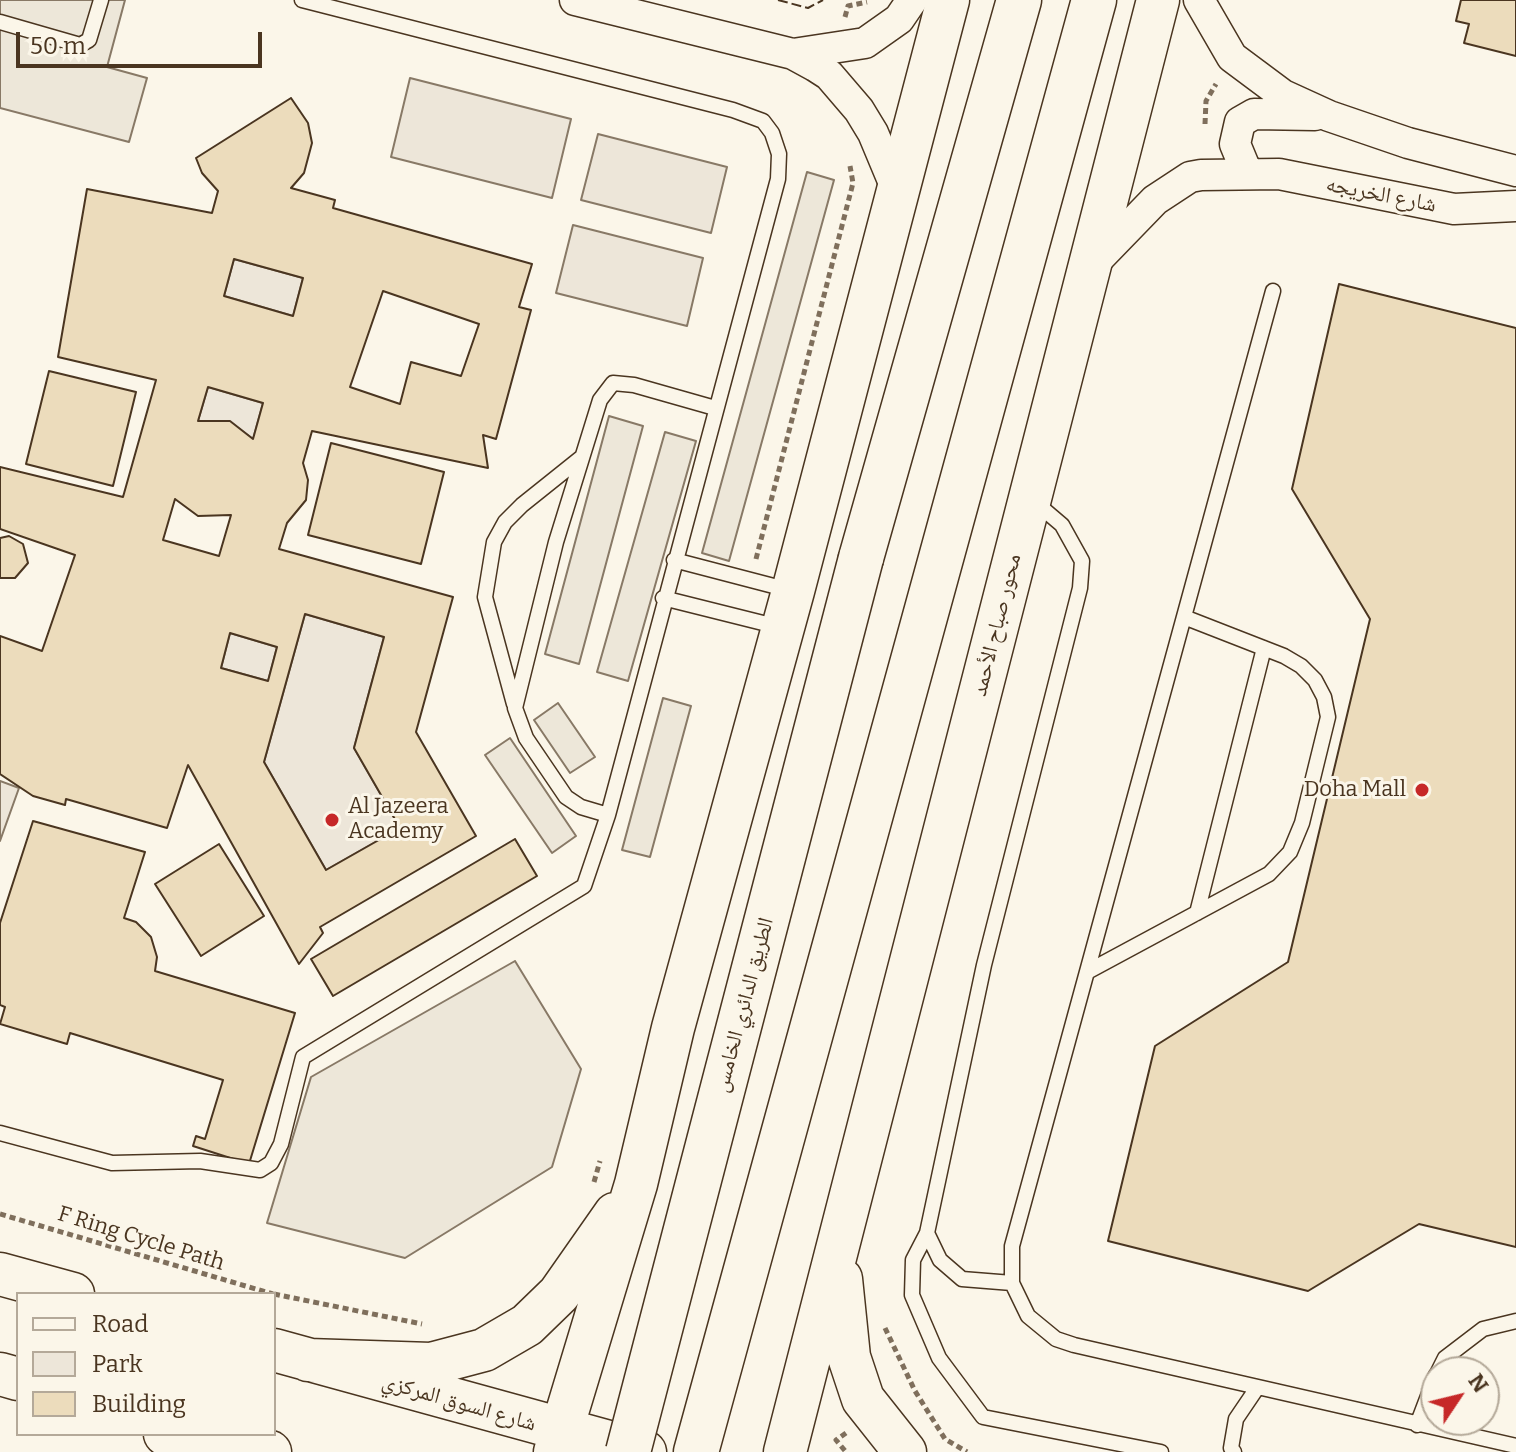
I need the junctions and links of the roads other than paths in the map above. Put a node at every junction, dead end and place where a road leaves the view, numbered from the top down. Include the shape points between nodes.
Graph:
1 (101, 0) edge
2 (302, 0) edge
3 (575, 0) edge
4 (912, 0) edge
5 (948, 0) edge
6 (1019, 0) edge
7 (1094, 0) edge
8 (1158, 0) edge
9 (1199, 0) edge
10 (0, 22) edge
11 (793, 54) junction
12 (1329, 116) junction
13 (1516, 171) edge
14 (1247, 173) junction
15 (896, 188) junction
16 (1516, 206) edge
17 (1087, 270) junction
18 (1273, 291) dead end
19 (715, 408) junction
20 (582, 456) junction
21 (1029, 497) junction
22 (674, 560) junction
23 (663, 598) junction
24 (788, 610) junction
25 (1184, 617) junction
26 (1264, 648) junction
27 (515, 708) junction
28 (608, 815) junction
29 (1197, 913) junction
30 (1087, 972) junction
31 (0, 1133) edge
32 (636, 1184) junction
33 (927, 1233) junction
34 (838, 1250) junction
35 (0, 1274) edge
36 (1012, 1283) junction
37 (66, 1292) edge
38 (1516, 1321) edge
39 (291, 1355) edge
40 (1448, 1356) edge
41 (1257, 1388) junction
42 (1420, 1417) edge
43 (1417, 1425) junction
44 (168, 1436) edge
45 (214, 1436) edge
46 (558, 1442) edge
47 (1516, 1446) edge
48 (193, 1452) edge
49 (270, 1452) edge
50 (628, 1452) edge
51 (645, 1452) edge
52 (696, 1452) edge
53 (785, 1452) edge
54 (905, 1452) edge
55 (1161, 1452) edge
56 (1234, 1452) edge

1 - 10 lane via 89,40 80,45
2 - 19 lane via 763,121 779,154 778,179
3 - 11 street
4 - 11 street via 899,19 865,43
5 - 15 street
6 - 50 highway, الطريق الدائري الخامس, bridge via 861,558
7 - 52 highway
8 - 17 street, محور صباح الأحمد
9 - 12 street via 1240,66 1283,95
11 - 15 street via 829,75 859,110
12 - 13 street
12 - 14 street via 1254,114 1240,122 1235,144
14 - 16 street, شارع الخريجه via 1279,174 1454,209
14 - 17 street, شارع الخريجه via 1190,177 1155,200
15 - 24 street
17 - 21 street, محور صباح الأحمد
18 - 25 lane
19 - 20 lane via 613,383 600,400
19 - 22 lane
20 - 27 lane
20 - 27 lane via 522,505 494,542 485,597
21 - 33 lane via 1062,525 1082,561 1080,588 984,965
21 - 34 street, محور صباح الأحمد
22 - 23 lane
22 - 24 lane via 751,580
23 - 24 lane
23 - 28 lane
24 - 32 street via 673,1028
25 - 26 lane
25 - 30 lane
26 - 29 lane
26 - 29 lane via 1301,666 1315,680 1326,707 1325,736 1290,852 1269,874
27 - 28 lane via 526,738 566,797
28 - 31 lane via 584,886 303,1057 281,1144 271,1163 260,1170 200,1161 112,1163
29 - 30 lane
30 - 36 lane via 1012,1246
32 - 39 street via 559,1294 527,1325 484,1350 431,1364
32 - 46 street
33 - 36 lane via 940,1260 962,1279
33 - 55 lane via 913,1260 912,1295 939,1358 983,1417
34 - 53 street
34 - 54 street via 849,1357 863,1399
35 - 37 street
36 - 41 lane via 1028,1316 1056,1339
38 - 40 lane via 1483,1329
39 - 46 street, شارع السوق المركزي
41 - 43 lane
41 - 56 lane via 1236,1419
42 - 43 lane
43 - 47 lane
44 - 48 street
45 - 49 street
46 - 51 street, شارع السوق المركزي

